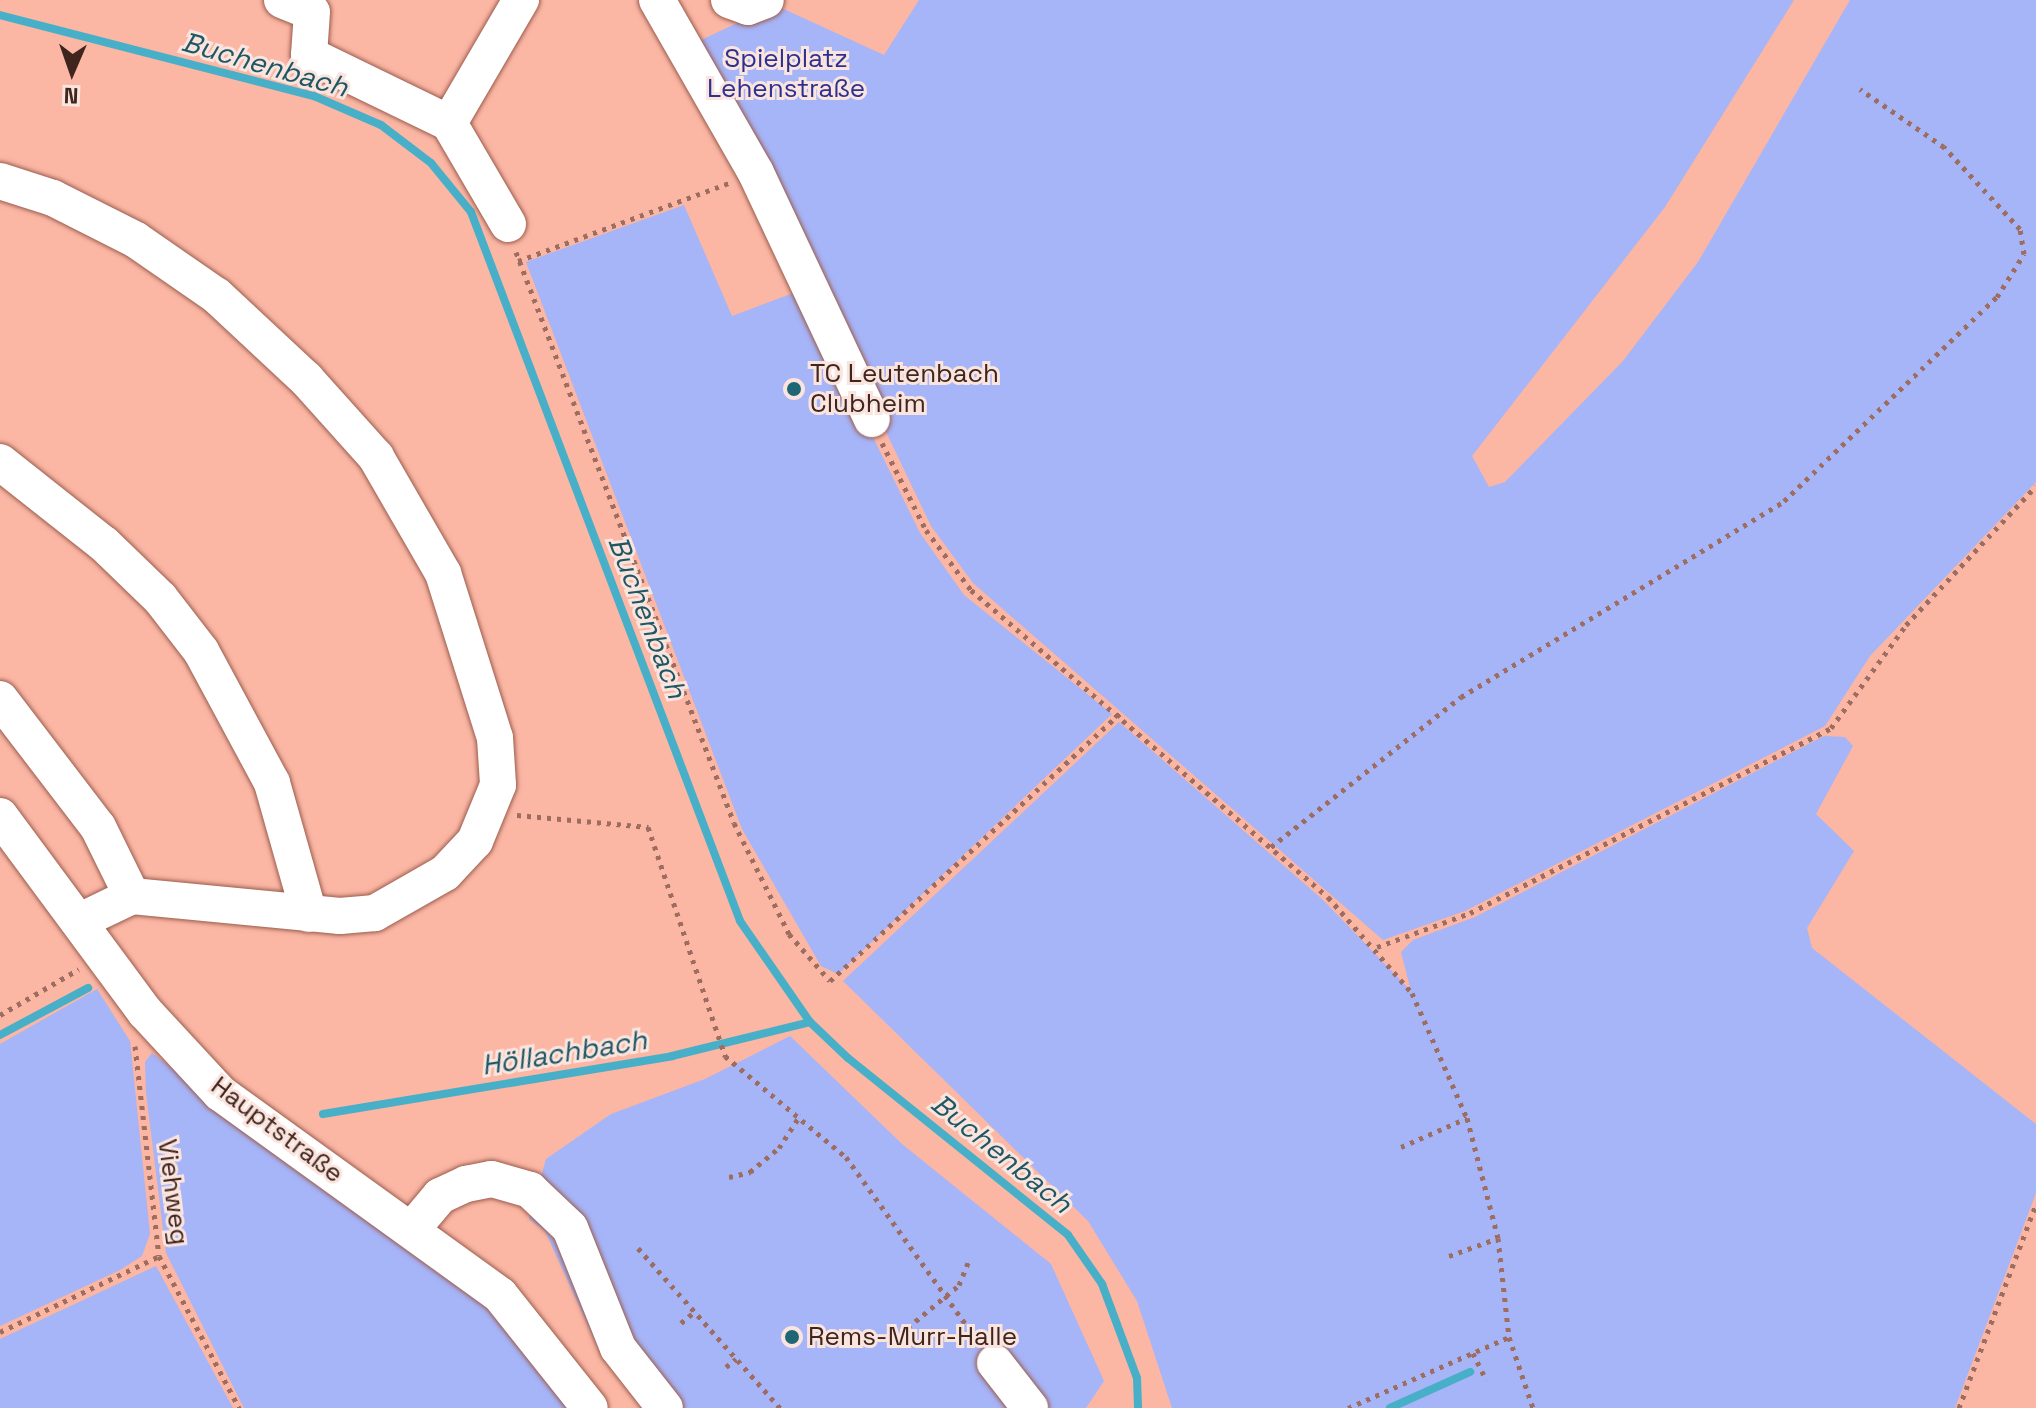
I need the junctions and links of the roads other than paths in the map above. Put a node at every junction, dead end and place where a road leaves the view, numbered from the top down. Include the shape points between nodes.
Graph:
1 (521, 0) edge
2 (657, 0) edge
3 (729, 0) edge
4 (766, 0) edge
5 (303, 4) edge
6 (449, 123) junction
7 (0, 181) edge
8 (508, 224) dead end
9 (872, 419) road end
10 (0, 462) edge
11 (0, 699) edge
12 (0, 816) edge
13 (132, 896) junction
14 (309, 914) junction
15 (80, 921) junction
16 (413, 1228) junction
17 (995, 1363) road end
18 (590, 1408) edge
19 (665, 1408) edge
20 (1030, 1408) edge

1 - 6 street
2 - 9 street via 756,173
3 - 4 street via 748,7
5 - 6 street via 309,55
6 - 8 street
7 - 14 street via 53,198 136,240 217,296 376,457 443,573 467,630 495,738 492,813 445,873 413,895 375,913
10 - 14 street via 104,544 160,598 201,651 272,783
11 - 13 street via 98,827
12 - 15 street, Hauptstraße
13 - 14 street
13 - 15 street
15 - 16 street, Hauptstraße via 146,1013 220,1093
16 - 18 street, Hauptstraße via 500,1295
16 - 19 street via 440,1196 466,1184 492,1179 530,1190 570,1228 618,1348
17 - 20 street

